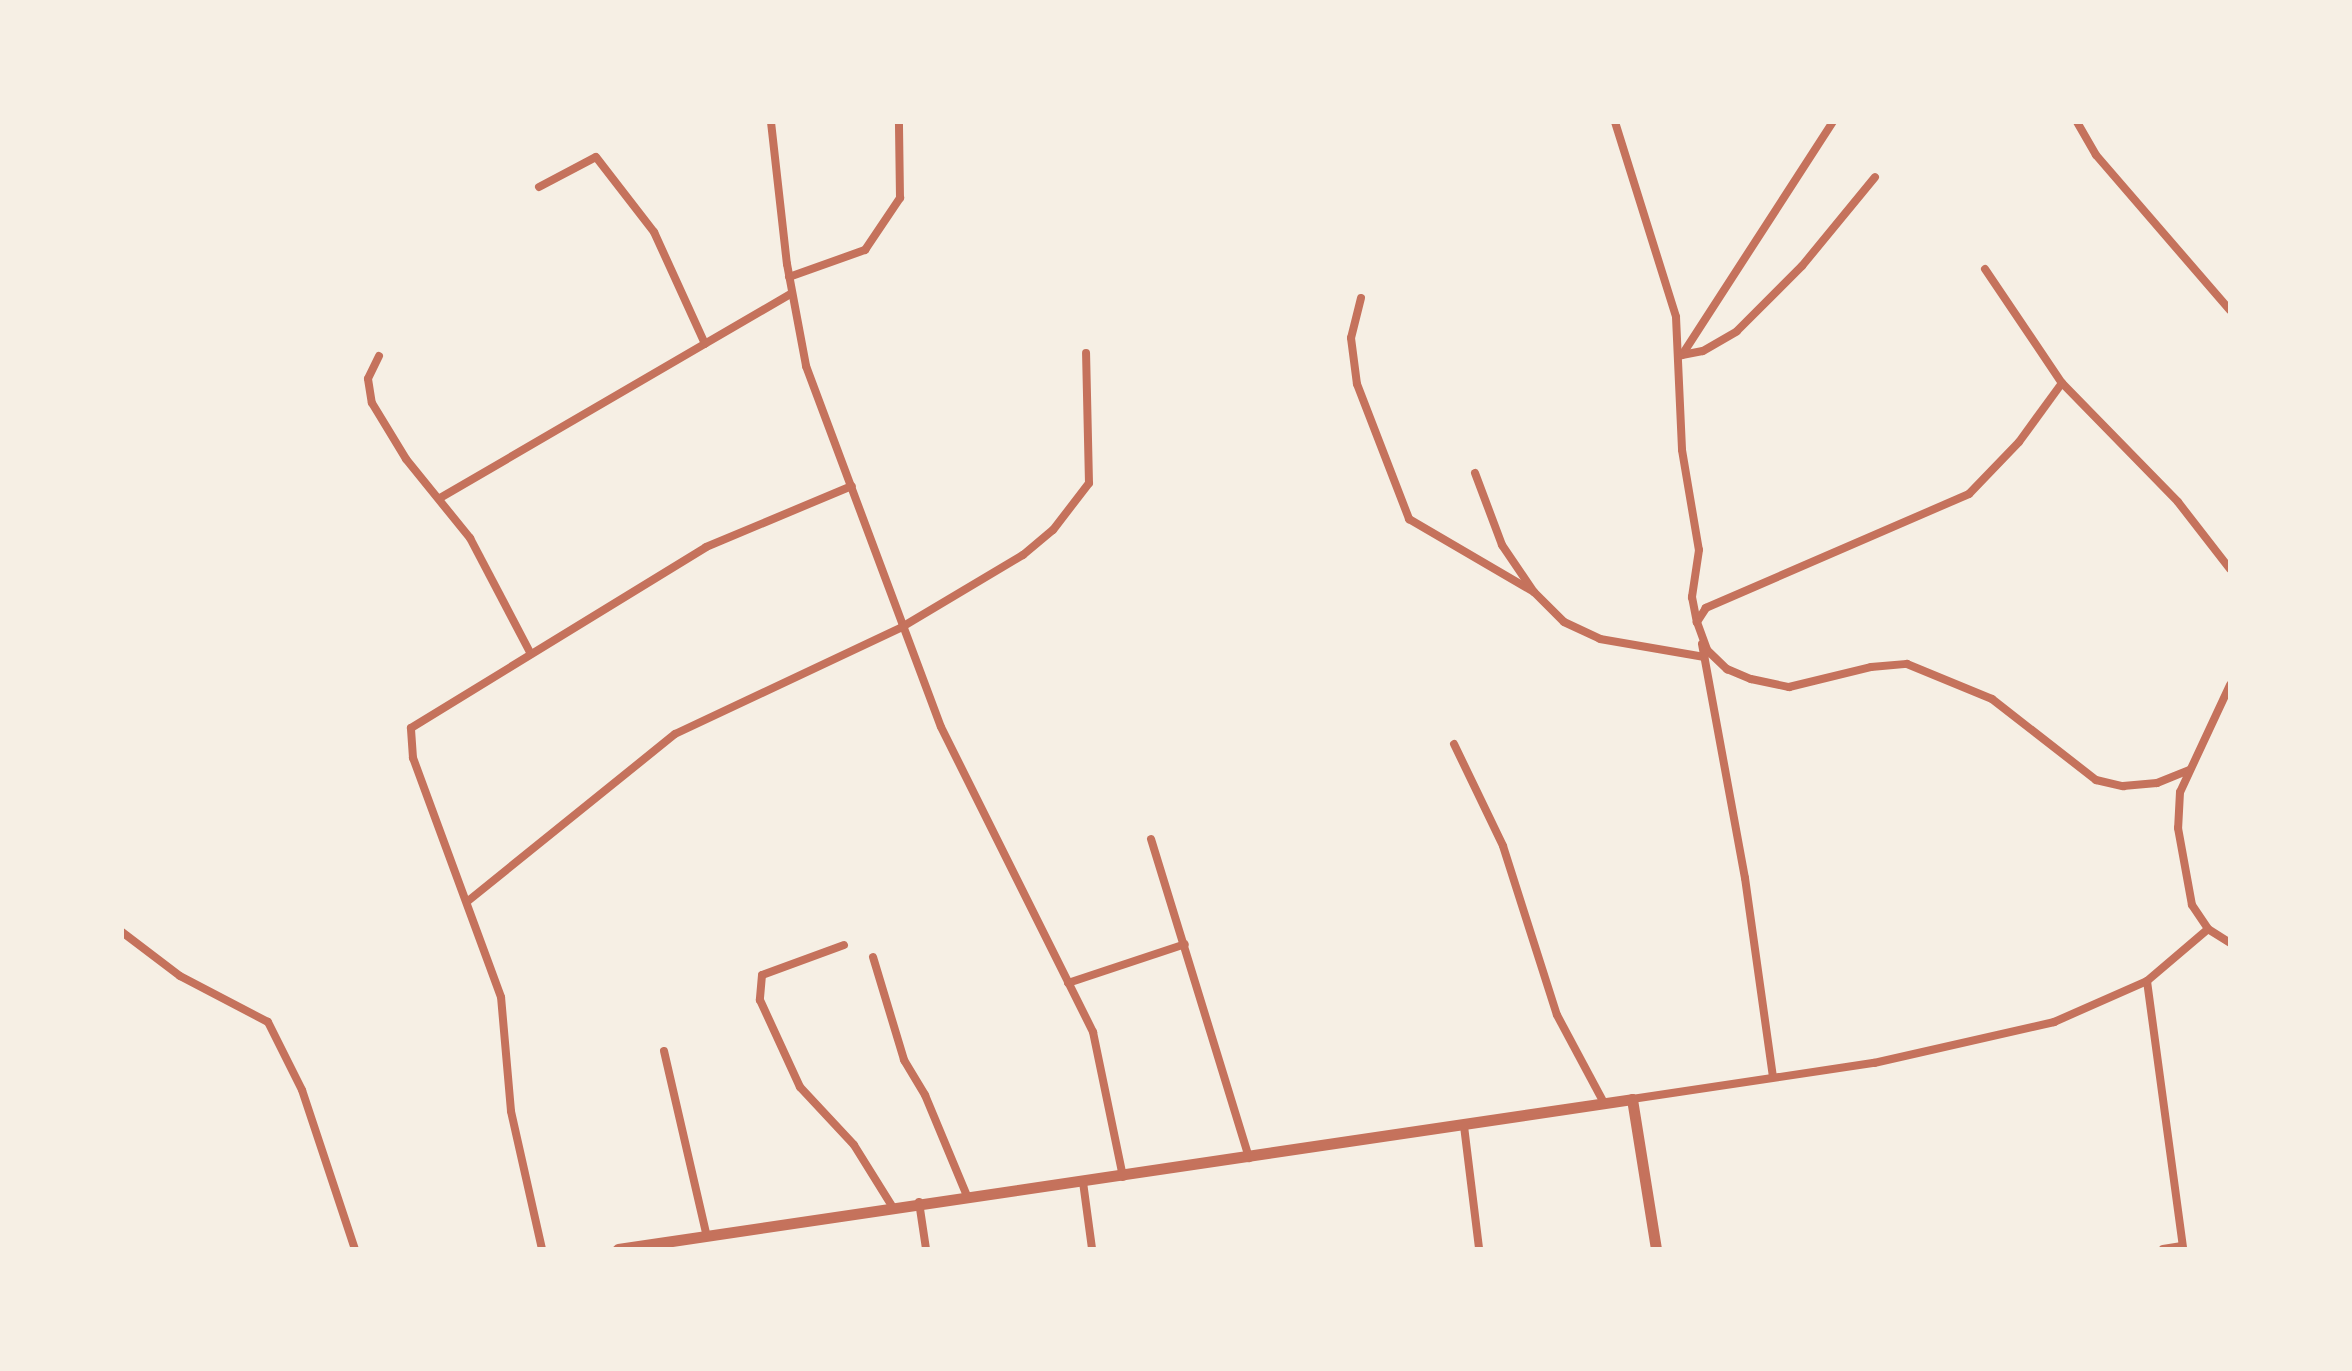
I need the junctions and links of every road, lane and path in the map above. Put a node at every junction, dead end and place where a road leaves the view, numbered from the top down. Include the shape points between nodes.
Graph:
1 (771, 122) edge
2 (899, 122) edge
3 (1615, 122) edge
4 (1833, 122) edge
5 (2077, 122) edge
6 (1875, 177) dead end
7 (539, 187) dead end
8 (1985, 269) dead end
9 (789, 277) junction
10 (791, 294) junction
11 (1361, 298) dead end
12 (2230, 310) edge
13 (705, 344) junction
14 (1086, 353) dead end
15 (1682, 355) junction
16 (379, 356) dead end
17 (2062, 383) junction
18 (1475, 473) dead end
19 (852, 486) junction
20 (440, 498) junction
21 (2230, 569) edge
22 (1534, 592) junction
23 (1697, 622) junction
24 (902, 627) junction
25 (531, 654) junction
26 (1704, 657) junction
27 (2230, 685) edge
28 (1454, 744) dead end
29 (2189, 770) junction
30 (1151, 839) dead end
31 (468, 901) junction
32 (2208, 929) junction
33 (122, 932) edge
34 (2230, 943) edge
35 (1185, 944) junction
36 (844, 945) dead end
37 (873, 957) dead end
38 (2147, 981) junction
39 (1068, 983) junction
40 (664, 1051) dead end
41 (1773, 1077) junction
42 (1632, 1099) junction
43 (1604, 1103) junction
44 (1464, 1126) junction
45 (1249, 1158) junction
46 (1123, 1177) junction
47 (1083, 1182) junction
48 (967, 1196) junction
49 (919, 1202) junction
50 (892, 1206) junction
51 (706, 1233) junction
52 (2182, 1248) edge
53 (355, 1249) edge
54 (542, 1249) edge
55 (618, 1249) edge
56 (926, 1249) edge
57 (1092, 1249) edge
58 (1479, 1249) edge
59 (1656, 1249) edge
60 (2163, 1249) edge

1 - 9 street
2 - 9 street via 900,198 865,250
3 - 15 street via 1676,317
4 - 15 street
5 - 12 street via 2096,155
6 - 15 street via 1802,266 1737,331 1703,351
7 - 13 street via 596,157 654,232
8 - 17 street
9 - 10 street
10 - 13 street
10 - 19 street via 806,366
11 - 22 street via 1351,338 1357,384 1409,519
13 - 20 street
14 - 24 street via 1092,464 1080,500 1023,555
15 - 23 street via 1682,450 1699,550 1692,597
16 - 20 street via 368,379 372,403 406,459
17 - 21 street via 2178,502
17 - 23 street via 2019,442 1969,494 1706,608
18 - 22 street via 1502,545
19 - 24 street
19 - 25 street via 706,547
20 - 25 street via 470,538
22 - 26 street via 1564,622 1600,639
23 - 26 street
23 - 29 street via 1707,650 1727,669 1751,679 1789,687 1907,664 1992,699 2096,780 2123,786 2157,783
24 - 31 street via 675,734
24 - 39 street via 948,740
25 - 31 street via 411,728 413,758
26 - 41 street via 1745,878
27 - 29 street
28 - 43 street via 1503,846 1551,1001
29 - 32 street via 2180,792 2183,874 2192,905
30 - 35 street
31 - 54 street via 506,1017 511,1111
32 - 34 street
32 - 38 street
33 - 53 street via 180,976 268,1022 302,1090
35 - 39 street
35 - 45 street
36 - 50 street via 762,975 757,982 760,1000 800,1087 854,1145
37 - 48 street via 904,1060 925,1095
38 - 41 street via 2092,1009 2005,1036
38 - 52 street
39 - 46 street via 1093,1032
40 - 51 street
41 - 42 street
42 - 43 street
42 - 59 street
43 - 44 street
44 - 45 street
44 - 58 street
45 - 46 street
46 - 47 street
47 - 48 street
47 - 57 street
48 - 49 street
49 - 50 street
49 - 56 street
50 - 51 street
51 - 55 street
52 - 60 street

